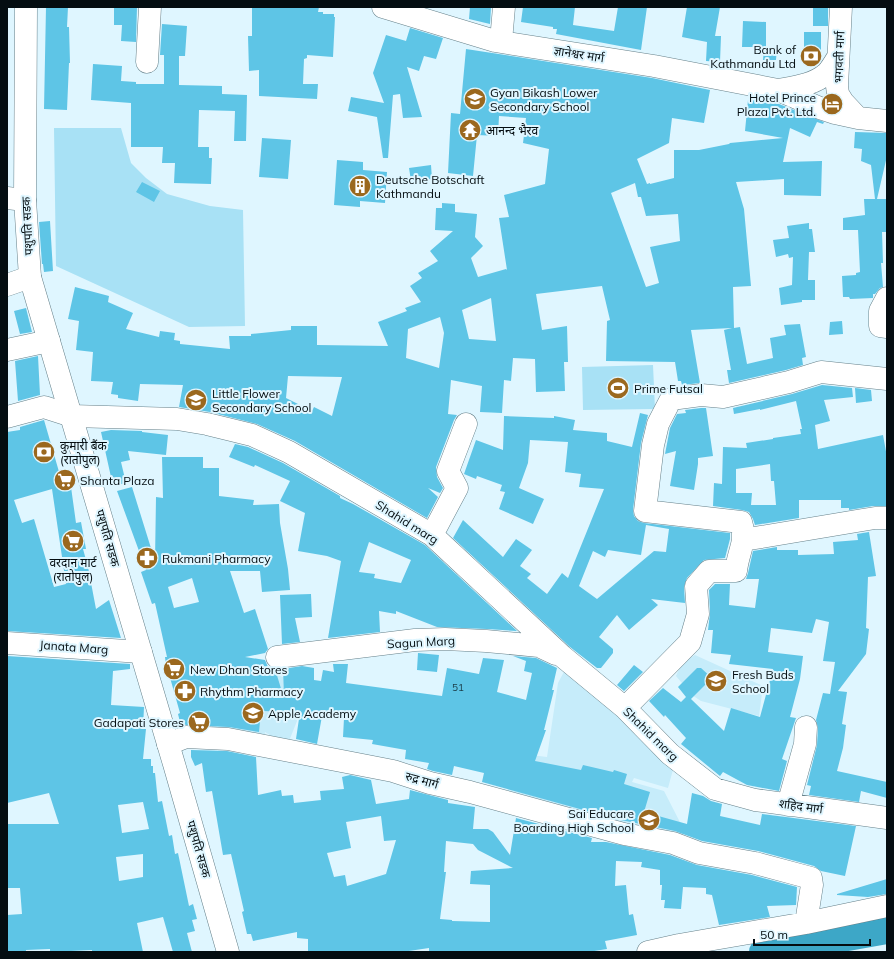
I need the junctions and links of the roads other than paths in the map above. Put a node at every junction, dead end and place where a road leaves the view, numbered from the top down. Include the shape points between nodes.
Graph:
1 (26, 7) edge
2 (150, 7) edge
3 (383, 7) edge
4 (504, 7) edge
5 (841, 7) edge
6 (406, 10) edge
7 (501, 42) junction
8 (838, 58) junction
9 (147, 62) dead end
10 (778, 90) junction
11 (858, 118) junction
12 (887, 121) edge
13 (16, 199) edge
14 (30, 277) junction
15 (7, 286) edge
16 (887, 298) edge
17 (887, 327) edge
18 (49, 341) junction
19 (7, 350) edge
20 (887, 379) edge
21 (72, 416) junction
22 (7, 417) edge
23 (466, 424) dead end
24 (881, 518) edge
25 (432, 535) junction
26 (743, 540) junction
27 (7, 643) edge
28 (141, 652) junction
29 (277, 656) dead end
30 (562, 656) junction
31 (625, 708) junction
32 (806, 727) dead end
33 (168, 744) junction
34 (715, 789) joint
35 (788, 805) junction
36 (887, 818) edge
37 (887, 906) edge
38 (806, 923) junction
39 (228, 951) edge
40 (648, 952) edge

1 - 13 street, पशुपति सडक via 25,119
2 - 9 street
3 - 6 street, ज्ञानेश्वर मार्ग
4 - 7 street
5 - 8 street, भगवती मार्ग
6 - 7 street, ज्ञानेश्वर मार्ग
7 - 10 street, ज्ञानेश्वर मार्ग via 654,66
8 - 10 street, ज्ञानेश्वर मार्ग via 827,73 814,82
8 - 11 street, भगवती मार्ग via 838,94
10 - 11 street, ज्ञानेश्वर मार्ग via 820,108
11 - 12 street
13 - 14 street, पशुपति सडक
14 - 15 street
14 - 18 street, पशुपति सडक
16 - 17 street via 880,311 880,326
18 - 19 street
18 - 21 street, पशुपति सडक
20 - 26 street via 821,372 723,397 701,395 671,399 658,424 653,445 645,511 741,522
21 - 22 street, Shahid marg via 44,407
21 - 25 street, Shahid marg via 177,419 252,435 290,452
21 - 28 street, पशुपति सडक
23 - 25 street via 448,471 457,488
24 - 26 street
25 - 30 street, Shahid marg
26 - 31 street via 736,571 709,571 696,586 698,614 690,642
27 - 28 street, Janata Marg
28 - 33 street, पशुपति सडक
29 - 30 street, Sagun Marg via 445,639 539,646
30 - 31 street, Shahid marg
31 - 34 street, Shahid marg via 670,754
32 - 35 street via 805,744
33 - 38 street, रुद्र मार्ग via 186,737 228,739 326,757 393,771 624,834 673,843 699,853 810,878 812,885
33 - 39 street, पशुपति सडक
34 - 35 street, शहिद मार्ग via 755,800
35 - 36 street, शहिद मार्ग
37 - 38 street
38 - 40 street

